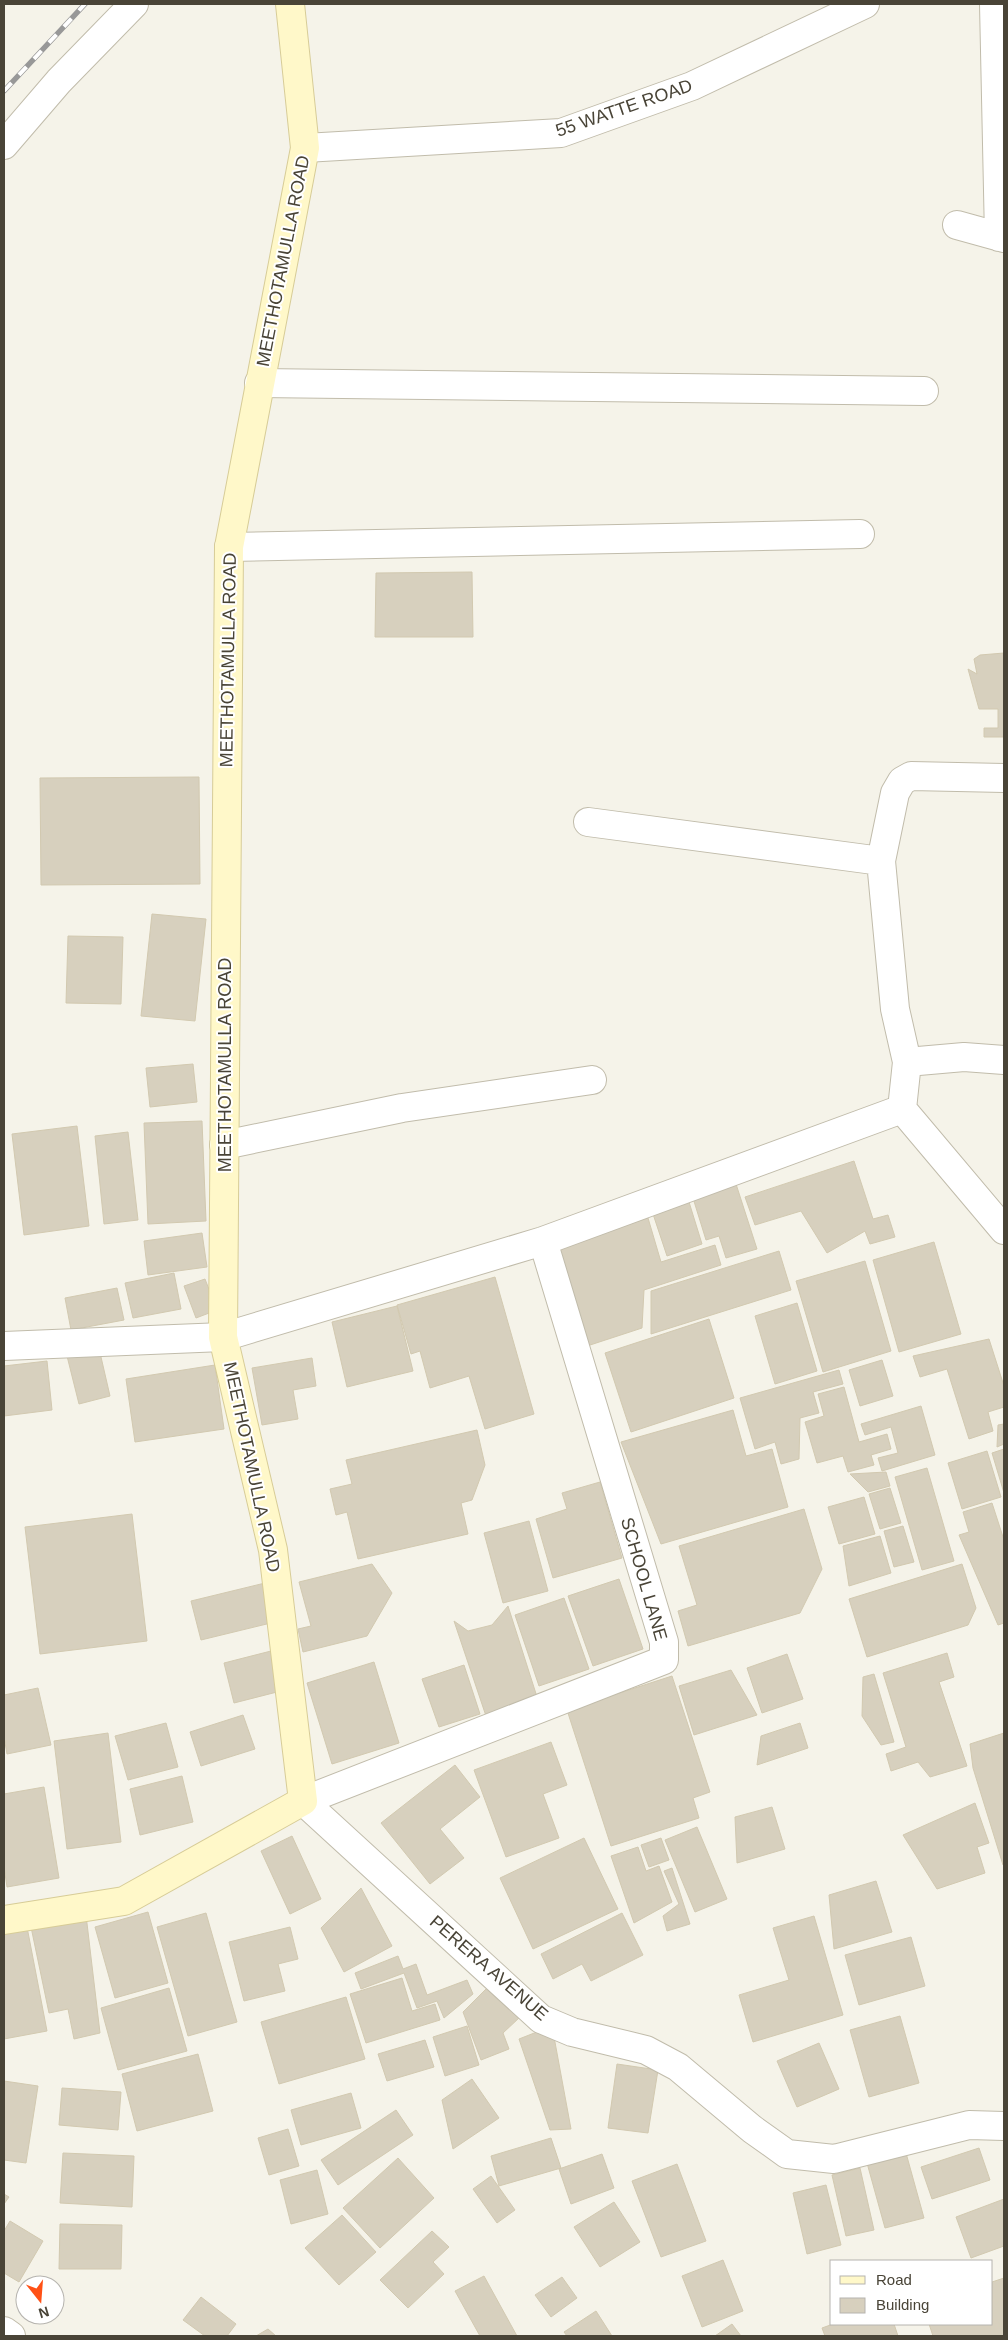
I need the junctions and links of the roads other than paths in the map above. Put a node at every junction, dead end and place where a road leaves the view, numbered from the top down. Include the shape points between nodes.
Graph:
1 (134, 4) edge
2 (290, 4) edge
3 (866, 4) edge
4 (994, 4) edge
5 (4, 145) edge
6 (306, 148) junction
7 (957, 225) dead end
8 (1002, 237) edge
9 (259, 383) junction
10 (924, 391) dead end
11 (860, 534) dead end
12 (229, 547) junction
13 (1004, 778) edge
14 (588, 822) dead end
15 (881, 861) junction
16 (1004, 1060) edge
17 (907, 1062) junction
18 (592, 1080) dead end
19 (902, 1109) junction
20 (224, 1145) junction
21 (1004, 1230) edge
22 (543, 1241) junction
23 (223, 1337) junction
24 (4, 1346) edge
25 (303, 1801) junction
26 (4, 1920) edge
27 (1004, 2126) edge
28 (4, 2331) edge
29 (11, 2336) edge

1 - 5 street via 59,81
2 - 6 street, MEETHOTAMULLA ROAD
3 - 6 street, 55 WATTE ROAD via 692,86 561,133
4 - 8 street
6 - 9 street, MEETHOTAMULLA ROAD
7 - 8 street
9 - 10 street
9 - 12 street, MEETHOTAMULLA ROAD
11 - 12 street
12 - 20 street, MEETHOTAMULLA ROAD
13 - 15 street via 911,776 902,781 895,793
14 - 15 street
15 - 17 street via 895,1009
16 - 17 street via 964,1057
17 - 19 street
18 - 20 street via 402,1108
19 - 21 street
19 - 22 street
20 - 23 street, MEETHOTAMULLA ROAD
22 - 23 street
22 - 25 street, SCHOOL LANE via 664,1642 664,1660
23 - 24 street
23 - 25 street, MEETHOTAMULLA ROAD via 273,1550
25 - 26 street via 124,1901
25 - 27 street, PERERA AVENUE via 541,2019 572,2032 646,2050 678,2067 787,2154 834,2159 969,2126
28 - 29 street

